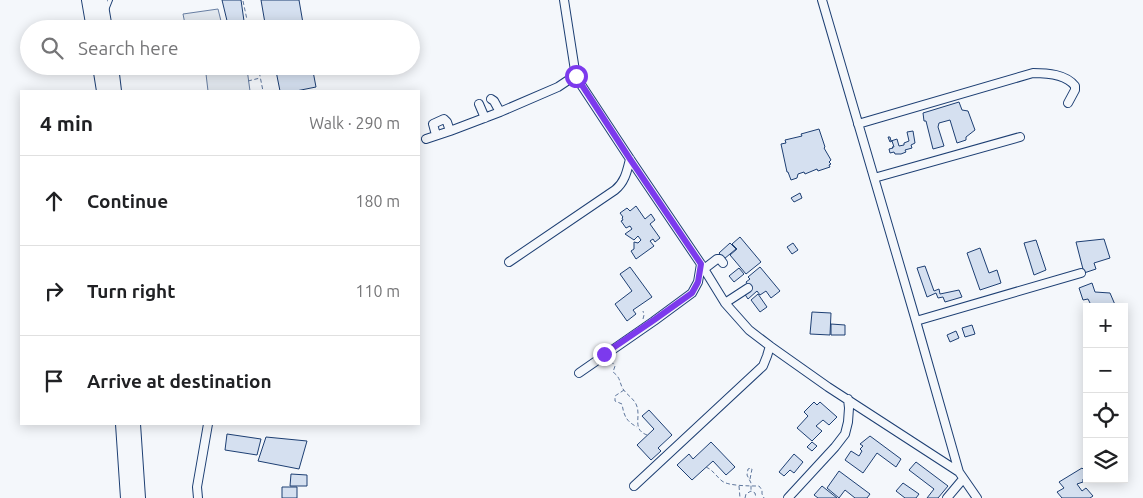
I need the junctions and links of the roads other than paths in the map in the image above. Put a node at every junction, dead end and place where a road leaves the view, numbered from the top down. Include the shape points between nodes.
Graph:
1 (89, 0) edge
2 (100, 0) edge
3 (110, 0) edge
4 (567, 0) edge
5 (822, 0) edge
6 (92, 20) edge
7 (104, 20) edge
8 (105, 20) edge
9 (101, 75) edge
10 (112, 75) edge
11 (576, 76) junction
12 (104, 90) edge
13 (114, 90) edge
14 (491, 99) dead end
15 (1068, 103) dead end
16 (479, 104) dead end
17 (500, 112) junction
18 (485, 118) junction
19 (858, 124) junction
20 (450, 132) junction
21 (436, 135) junction
22 (1020, 137) dead end
23 (426, 139) dead end
24 (630, 159) junction
25 (874, 178) junction
26 (509, 262) dead end
27 (723, 263) dead end
28 (703, 266) junction
29 (1081, 273) dead end
30 (748, 288) dead end
31 (725, 304) junction
32 (916, 321) junction
33 (770, 346) junction
34 (579, 373) dead end
35 (848, 399) junction
36 (123, 425) edge
37 (133, 425) edge
38 (208, 425) edge
39 (961, 475) junction
40 (634, 486) dead end
41 (128, 498) edge
42 (138, 498) edge
43 (198, 498) edge
44 (788, 498) edge
45 (947, 498) edge
46 (977, 498) edge

1 - 6 highway
2 - 7 highway
3 - 8 lane
4 - 11 street
5 - 19 street
9 - 12 highway
10 - 13 highway
11 - 17 street
11 - 24 street
14 - 17 street
15 - 19 street via 1075,90 1073,83 1053,74 1033,72
16 - 18 street
17 - 18 street
18 - 20 street
19 - 25 street
20 - 21 street
20 - 21 street via 444,119 433,124
21 - 23 street
22 - 25 street
24 - 26 street via 621,185
24 - 28 street
25 - 32 street
27 - 28 street via 717,258
28 - 31 street
28 - 34 street via 692,293
29 - 32 street
30 - 31 street
31 - 33 street via 749,330
32 - 39 street
33 - 35 street
33 - 40 street via 763,366
35 - 39 street
35 - 44 street via 845,434
36 - 41 highway
37 - 42 highway
38 - 43 street
39 - 45 street
39 - 46 street

